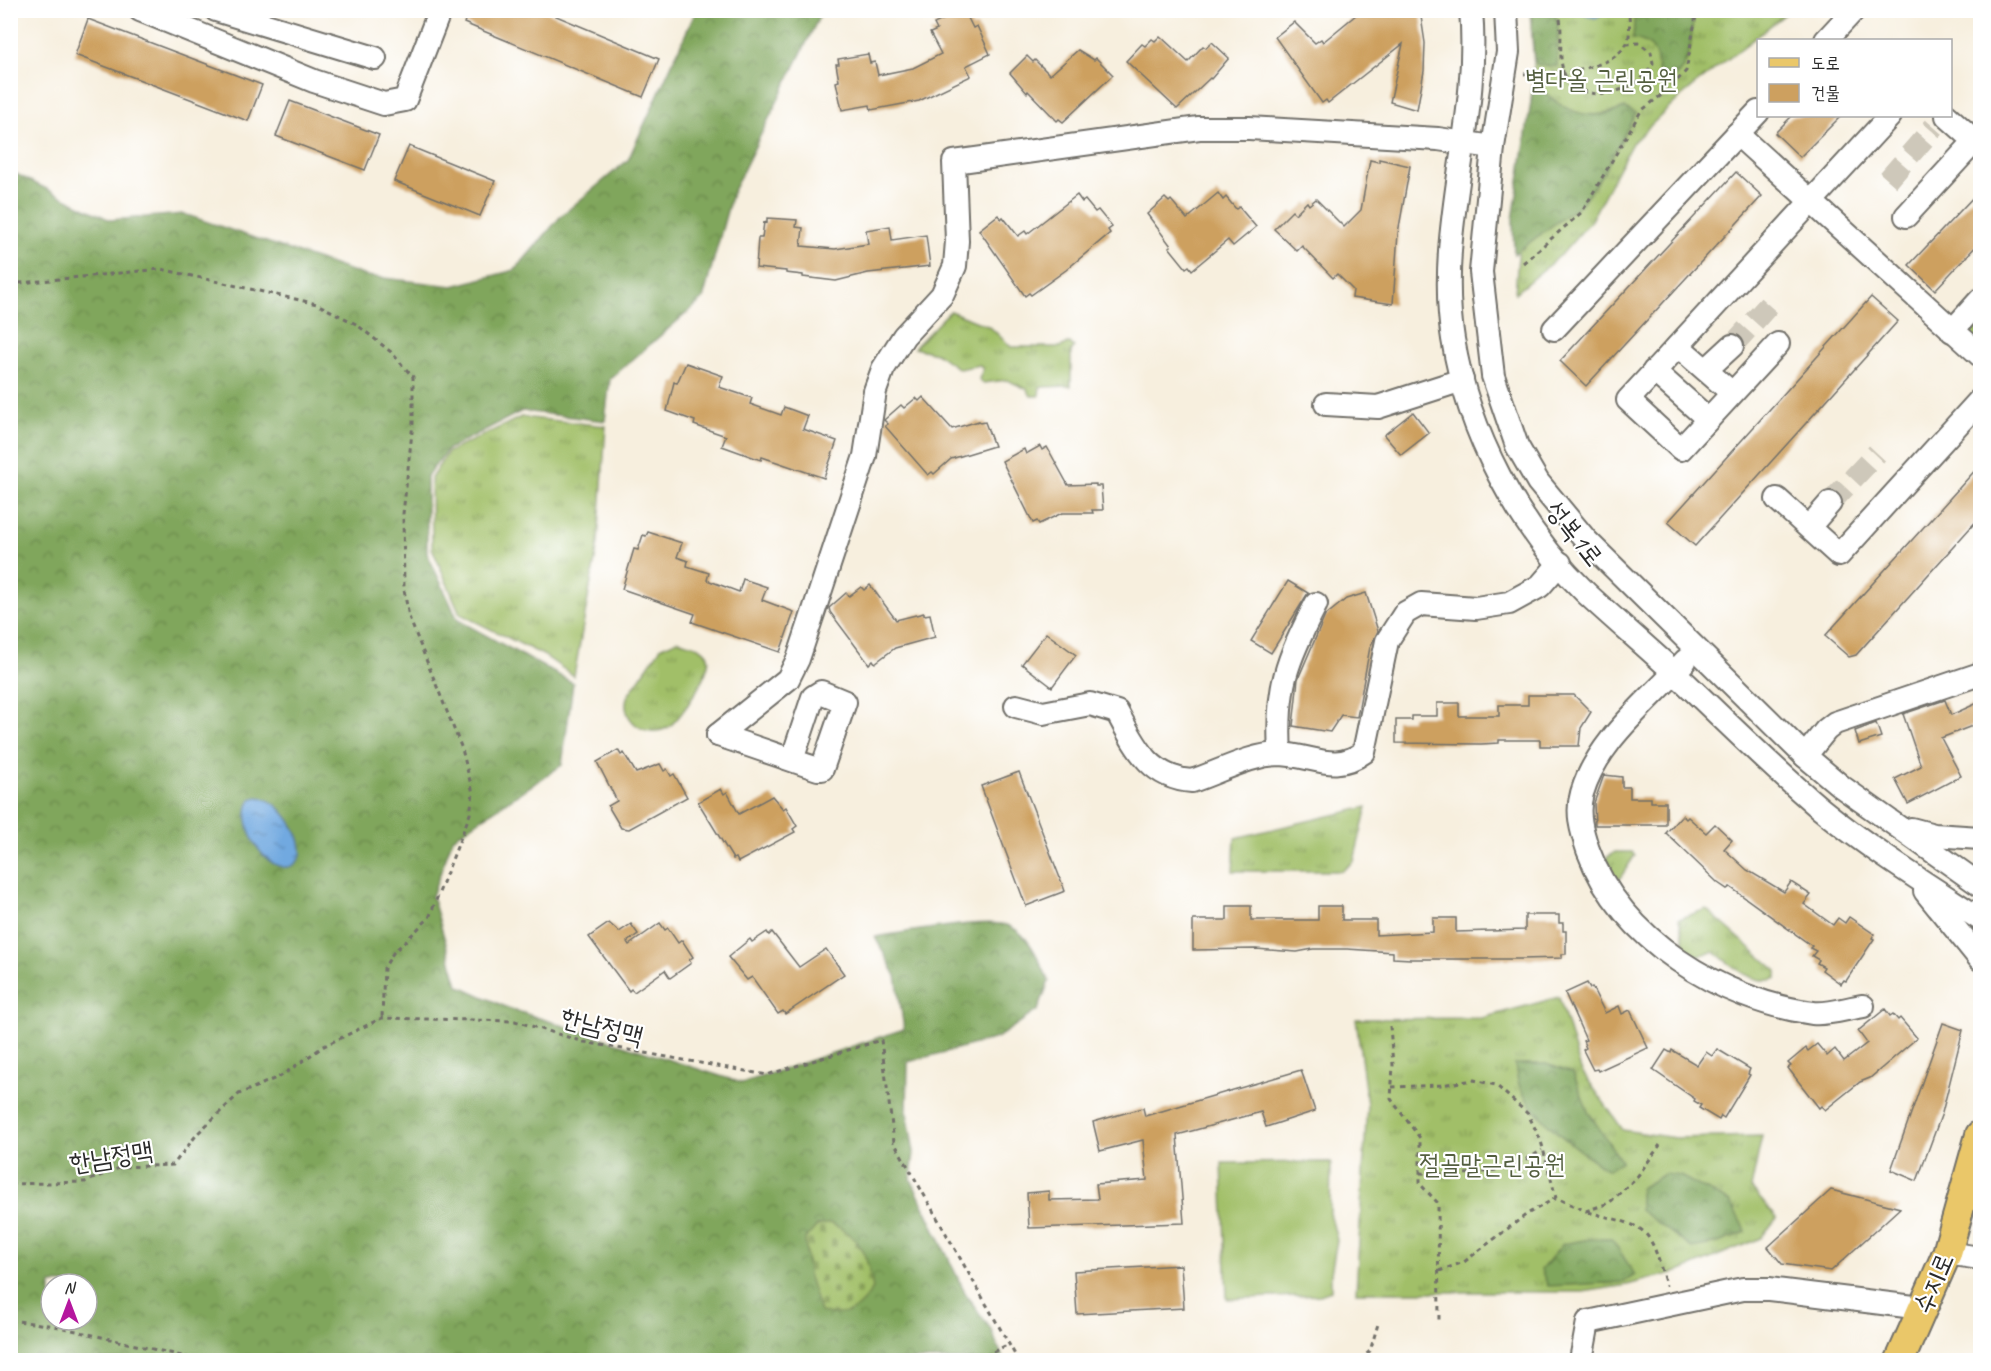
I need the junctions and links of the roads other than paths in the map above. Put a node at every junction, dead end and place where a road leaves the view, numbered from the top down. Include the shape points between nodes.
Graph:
1 (140, 10) edge
2 (216, 10) edge
3 (440, 10) edge
4 (1472, 10) edge
5 (1506, 10) edge
6 (1854, 10) edge
7 (1827, 39) edge
8 (329, 45) junction
9 (375, 57) dead end
10 (314, 81) junction
11 (1757, 113) edge
12 (1889, 117) edge
13 (1941, 119) edge
14 (1737, 134) junction
15 (1464, 142) junction
16 (1493, 147) junction
17 (1812, 202) junction
18 (1906, 216) dead end
19 (1980, 300) edge
20 (1554, 329) dead end
21 (1952, 331) junction
22 (1778, 344) dead end
23 (1678, 346) junction
24 (1732, 346) tunnel mouth
25 (1980, 355) edge
26 (1707, 370) junction
27 (1654, 371) junction
28 (1462, 380) junction
29 (1732, 393) junction
30 (1980, 400) edge
31 (1326, 404) dead end
32 (1708, 419) junction
33 (1777, 499) dead end
34 (1830, 503) tunnel mouth
35 (1809, 528) junction
36 (1560, 563) junction
37 (1316, 604) dead end
38 (1696, 649) junction
39 (1675, 673) junction
40 (1980, 674) edge
41 (1016, 706) dead end
42 (1280, 754) junction
43 (1805, 756) junction
44 (792, 760) dead end
45 (1898, 826) junction
46 (1980, 838) edge
47 (1902, 866) junction
48 (1980, 885) edge
49 (1980, 919) edge
50 (1980, 959) edge
51 (1863, 1006) dead end
52 (1980, 1135) edge
53 (1947, 1252) junction
54 (1980, 1258) edge
55 (1922, 1308) junction
56 (1581, 1360) edge
57 (1900, 1360) edge

1 - 10 street
2 - 8 street
3 - 10 street via 405,100 384,104
4 - 15 street, 성복1로 via 1472,91
5 - 16 street, 성복1로 via 1507,64
6 - 7 street
8 - 9 street
8 - 10 street
11 - 14 street
12 - 17 street
13 - 18 street via 1975,141
14 - 17 street
14 - 20 street
15 - 16 street
15 - 28 street, 성복1로 via 1449,246 1453,338
15 - 44 street via 1200,128 954,162 955,266 942,295 904,336 883,369 875,391 865,456 798,659 788,679 718,735
16 - 38 street, 성복1로 via 1481,272 1493,376 1517,446 1559,510
17 - 21 street
17 - 23 street
19 - 21 street
21 - 25 street
22 - 29 street
23 - 26 street
23 - 27 street
24 - 26 street
26 - 29 street
27 - 32 street
27 - 32 street via 1628,400 1681,449
28 - 31 street via 1378,407
28 - 36 street, 성복1로 via 1477,427 1509,492
29 - 32 street
30 - 35 street via 1839,555
33 - 35 street
34 - 35 street
36 - 39 street, 성복1로
36 - 42 street via 1540,586 1509,603 1476,609 1422,604 1405,613 1387,641 1364,752 1351,762 1336,764
37 - 42 street via 1293,649 1282,682
38 - 39 street
38 - 43 street, 성복1로
39 - 47 street, 성복1로 via 1780,774 1824,811
39 - 51 street via 1602,752 1582,793 1579,825 1596,872 1631,921 1678,961 1733,990 1816,1014
40 - 43 street via 1835,723
41 - 42 street via 1043,713 1090,704 1117,712 1138,750 1160,773 1180,780 1192,781
43 - 45 street, 성복1로
45 - 46 street via 1934,835
45 - 48 street, 성복1로
47 - 49 street, 성복1로
47 - 50 street
52 - 53 main road, 수지로
53 - 54 street
53 - 55 main road, 수지로
55 - 56 street via 1743,1289 1588,1322
55 - 57 main road, 수지로

